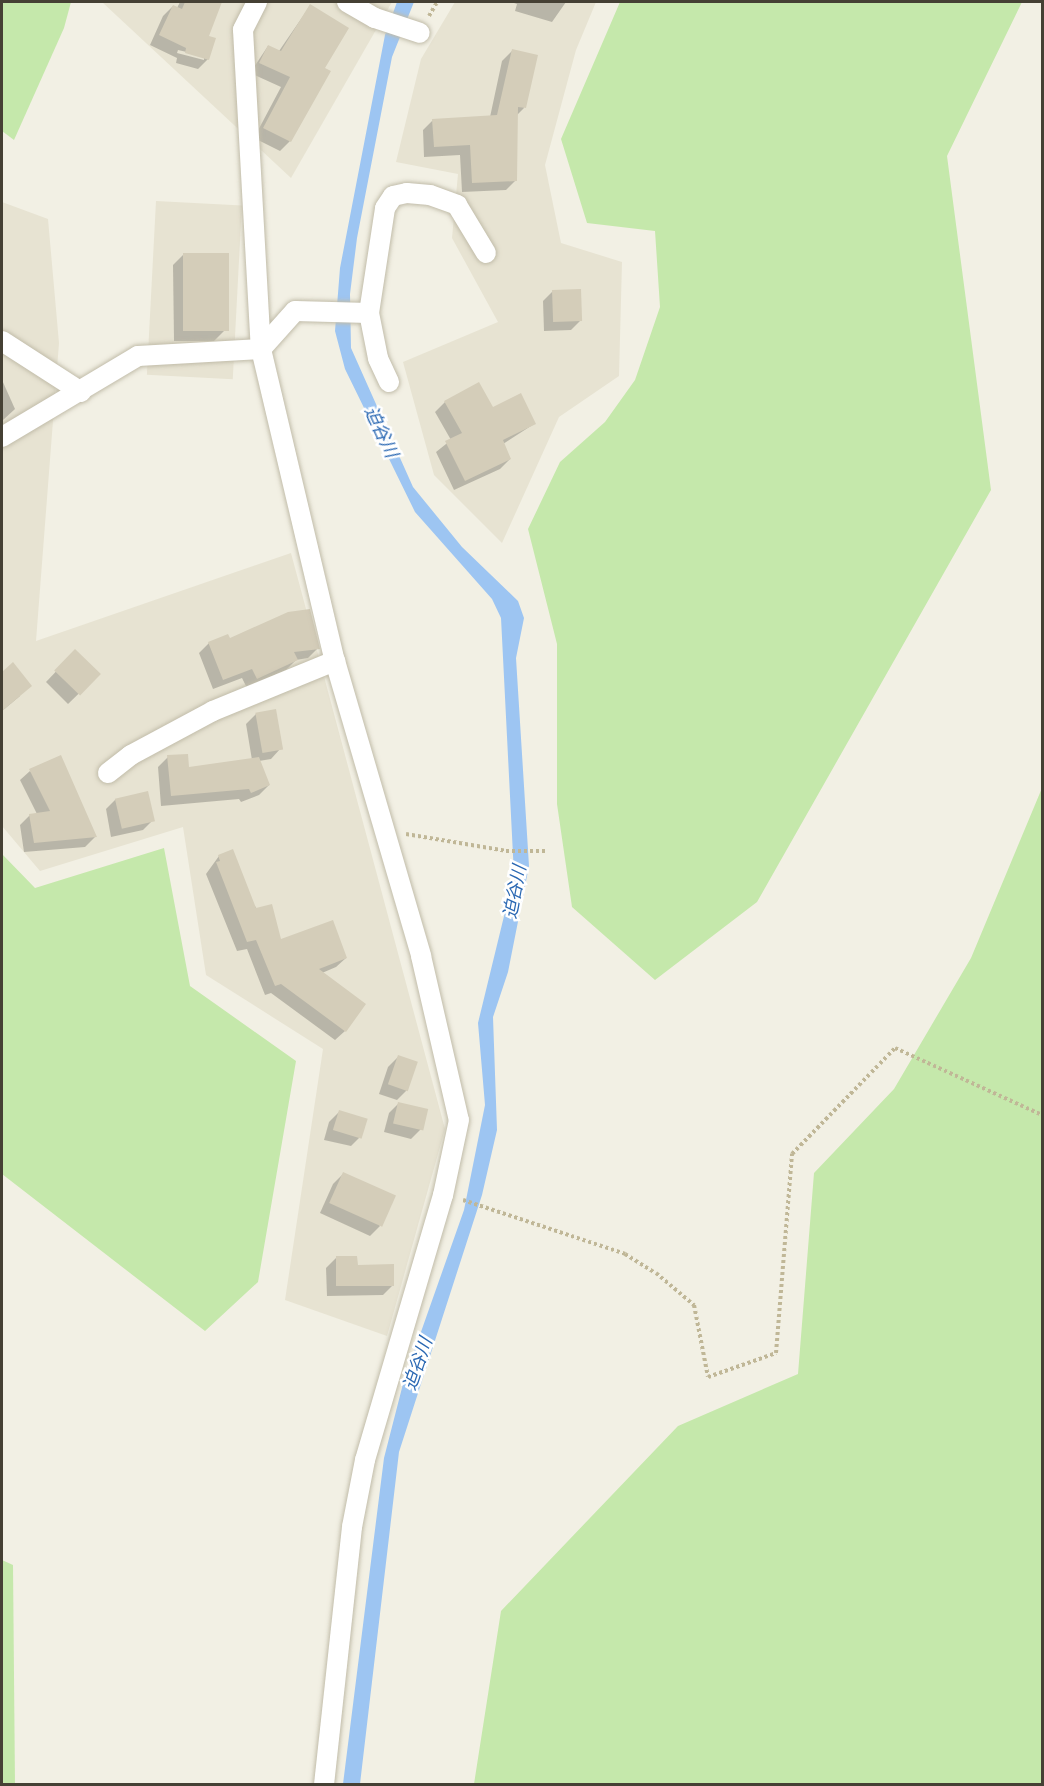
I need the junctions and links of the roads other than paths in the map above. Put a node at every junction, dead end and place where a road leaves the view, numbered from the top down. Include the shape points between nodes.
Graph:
1 (257, 2) edge
2 (347, 2) edge
3 (414, 30) dead end
4 (486, 252) dead end
5 (364, 313) junction
6 (2, 341) edge
7 (261, 350) junction
8 (389, 382) dead end
9 (81, 392) junction
10 (2, 437) edge
11 (335, 661) junction
12 (108, 773) dead end
13 (324, 1785) edge

1 - 7 street via 243,30
2 - 3 street via 375,18
4 - 5 street via 457,205 430,195 393,196 385,208
5 - 7 street via 295,311
5 - 8 street
6 - 9 street
7 - 9 street via 138,356
7 - 11 street
9 - 10 street
11 - 12 street via 213,711 131,755
11 - 13 street via 441,1036 459,1120 443,1195 365,1460 352,1527

